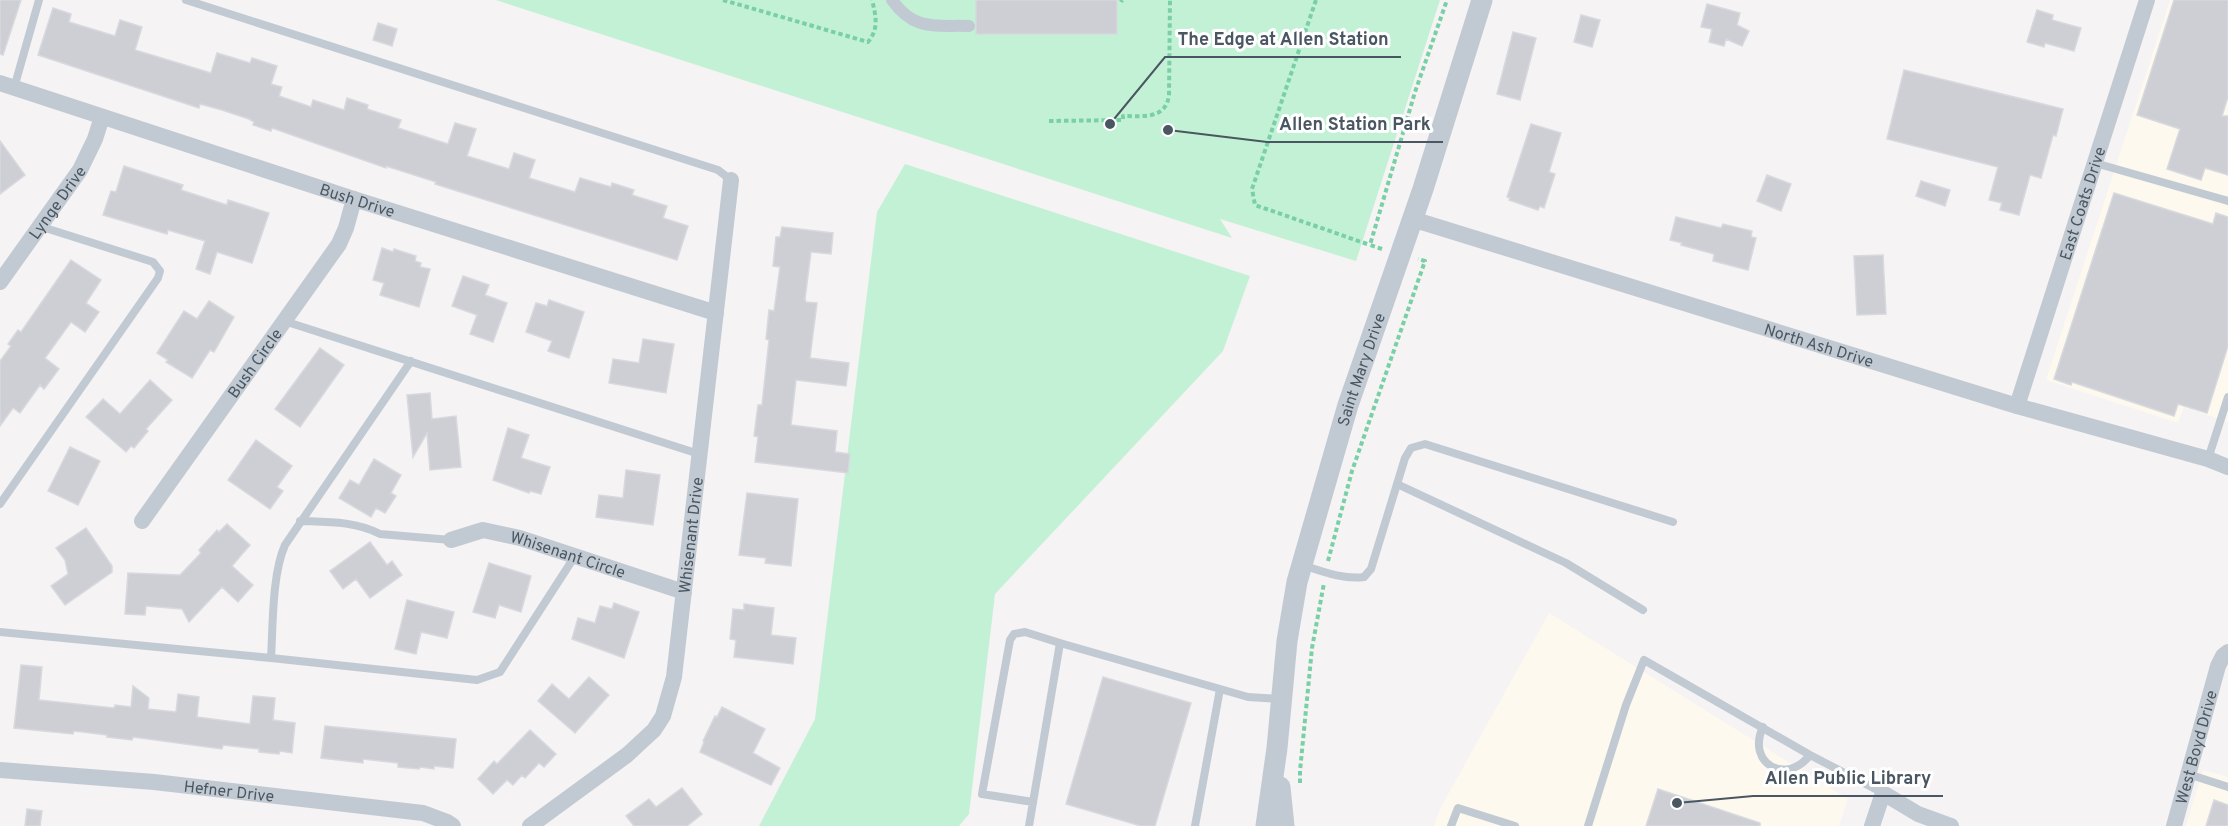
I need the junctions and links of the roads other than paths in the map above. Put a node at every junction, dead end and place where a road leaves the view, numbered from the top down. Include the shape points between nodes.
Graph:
1 (39, 0) edge
2 (186, 0) edge
3 (892, 0) edge
4 (1482, 0) edge
5 (2147, 0) edge
6 (969, 26) dead end
7 (7, 86) edge
8 (102, 117) junction
9 (2095, 163) junction
10 (731, 180) joint
11 (354, 199) junction
12 (2228, 201) edge
13 (1412, 219) junction
14 (39, 226) junction
15 (0, 282) edge
16 (716, 313) junction
17 (284, 321) junction
18 (411, 361) junction
19 (2228, 397) edge
20 (2018, 406) junction
21 (699, 454) junction
22 (2208, 459) junction
23 (2228, 467) edge
24 (1397, 484) junction
25 (0, 504) edge
26 (142, 521) dead end
27 (300, 521) junction
28 (1672, 522) dead end
29 (451, 540) joint
30 (575, 556) junction
31 (1301, 565) junction
32 (684, 592) junction
33 (1643, 610) dead end
34 (0, 632) edge
35 (1060, 643) junction
36 (2228, 652) edge
37 (271, 657) junction
38 (1220, 689) junction
39 (1282, 699) junction
40 (1763, 727) junction
41 (1277, 748) junction
42 (1810, 755) junction
43 (0, 770) edge
44 (2188, 774) junction
45 (2228, 787) edge
46 (1883, 793) junction
47 (1033, 802) junction
48 (453, 826) edge
49 (530, 826) edge
50 (1029, 826) edge
51 (1196, 826) edge
52 (1266, 826) edge
53 (1284, 826) edge
54 (1451, 826) edge
55 (1515, 826) edge
56 (1588, 826) edge
57 (1872, 826) edge
58 (1951, 826) edge
59 (2174, 826) edge

1 - 7 lane
2 - 10 lane via 718,170
3 - 6 street via 904,14 922,25
4 - 13 street, Saint Mary Drive
5 - 9 street, East Coats Drive
7 - 8 street, Bush Drive
8 - 11 street, Bush Drive
8 - 14 street, Lynge Drive via 80,170
9 - 12 lane
9 - 20 street, East Coats Drive
10 - 16 street, Whisenant Drive
11 - 16 street, Bush Drive
11 - 17 street, Bush Circle via 339,244
13 - 20 street, North Ash Drive
13 - 31 street, Saint Mary Drive via 1348,405
14 - 15 street, Lynge Drive
14 - 25 lane via 153,262 160,271
16 - 21 street, Whisenant Drive
17 - 18 lane
17 - 26 street, Bush Circle
18 - 21 lane
18 - 27 lane
19 - 22 lane
20 - 22 street, North Ash Drive
21 - 32 street, Whisenant Drive
22 - 23 street, North Ash Drive
24 - 28 lane via 1411,448 1425,444
24 - 31 lane via 1371,569 1364,577 1326,573
24 - 33 lane via 1566,563
27 - 29 lane via 343,523 380,534
27 - 37 lane via 280,555
29 - 30 street, Whisenant Circle via 483,530
30 - 32 street, Whisenant Circle
30 - 37 lane via 500,672 477,681
31 - 39 street, Saint Mary Drive via 1287,641
32 - 49 street, Whisenant Drive via 674,677 663,716 654,730 627,755
34 - 37 lane
35 - 38 lane
35 - 47 lane
35 - 47 lane via 1025,632 1014,634 1010,640 982,794
36 - 44 street, West Boyd Drive via 2218,666
38 - 39 lane via 1248,697
38 - 51 lane
39 - 41 street, Saint Mary Drive
40 - 42 lane
40 - 42 lane via 1759,751 1771,766 1791,770 1804,764
40 - 56 lane via 1644,660
41 - 52 street, Saint Mary Drive
41 - 53 street, Saint Mary Drive
42 - 46 lane
43 - 48 street, Hefner Drive via 154,782 423,813
44 - 45 lane
44 - 59 street, West Boyd Drive
46 - 57 street
46 - 58 street via 1918,814
47 - 50 lane
54 - 55 lane via 1458,808

